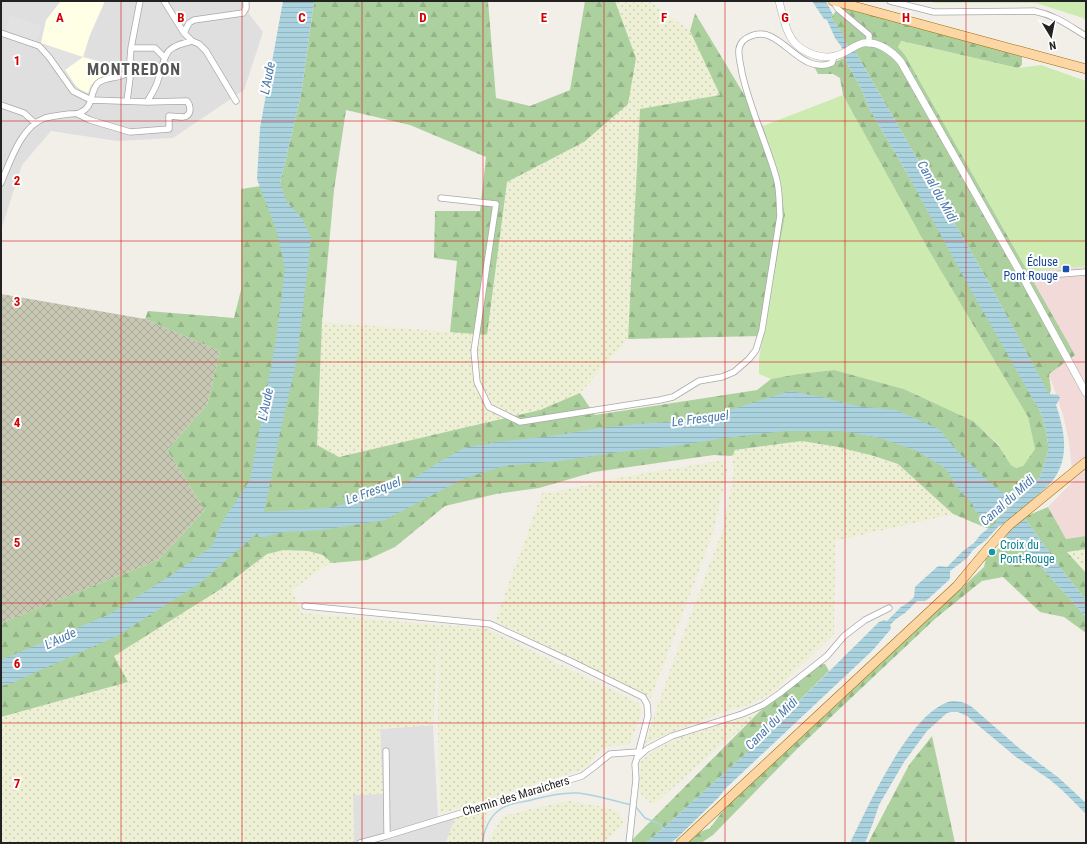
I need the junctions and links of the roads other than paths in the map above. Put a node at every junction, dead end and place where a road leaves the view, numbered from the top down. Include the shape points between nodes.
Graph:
1 (140, 1) edge
2 (164, 1) edge
3 (246, 1) edge
4 (779, 1) edge
5 (890, 1) edge
6 (836, 2) edge
7 (1, 33) edge
8 (184, 33) junction
9 (1086, 36) edge
10 (192, 41) junction
11 (869, 44) junction
12 (131, 48) junction
13 (837, 56) junction
14 (164, 57) junction
15 (1086, 69) edge
16 (161, 71) junction
17 (129, 72) junction
18 (91, 100) junction
19 (127, 101) junction
20 (236, 101) dead end
21 (147, 102) junction
22 (1, 105) edge
23 (78, 114) junction
24 (35, 123) junction
25 (1, 183) edge
26 (441, 198) dead end
27 (1086, 272) edge
28 (1025, 281) junction
29 (1086, 393) edge
30 (1086, 462) edge
31 (306, 606) dead end
32 (889, 608) dead end
33 (386, 751) dead end
34 (638, 755) junction
35 (388, 835) junction
36 (360, 843) edge
37 (629, 843) edge
38 (681, 843) edge

1 - 12 street
2 - 8 street
3 - 8 street via 243,14 194,20 189,23
4 - 13 street via 789,34 796,44 817,56
5 - 9 street via 934,12 1046,13
6 - 11 street via 838,9 868,35
6 - 15 main road
7 - 18 street via 39,46 73,90
8 - 10 street
10 - 14 street via 170,49
10 - 20 street via 206,51
11 - 13 street via 864,43
11 - 28 street via 885,48 901,62
12 - 14 street via 156,48
12 - 17 street
13 - 26 street via 832,63 825,66 811,63 801,59 778,40 761,34 751,35 739,47 746,91 777,178 779,197 780,216 762,330 756,350 734,372 699,381 672,397 520,422 489,407 477,382 474,351 496,204
14 - 16 street
16 - 17 street
16 - 21 street via 156,87
17 - 18 street via 99,82 94,87
17 - 19 street
18 - 19 street
18 - 23 street
19 - 21 street
21 - 23 street via 187,101 190,111 183,117 169,116 169,129 130,132
22 - 24 street via 24,113
23 - 24 street via 43,118
24 - 25 street via 18,145
27 - 28 street via 1036,276
28 - 29 street
30 - 38 main road via 1020,516 1001,534 954,590
31 - 34 street via 490,624 643,698 647,704 648,716
32 - 34 street via 865,620 844,636 827,656 762,706 672,736
33 - 35 street
34 - 35 street, Chemin des Maraichers via 610,754 582,776
34 - 37 street via 635,764 636,779
35 - 36 street, Chemin des Maraichers

